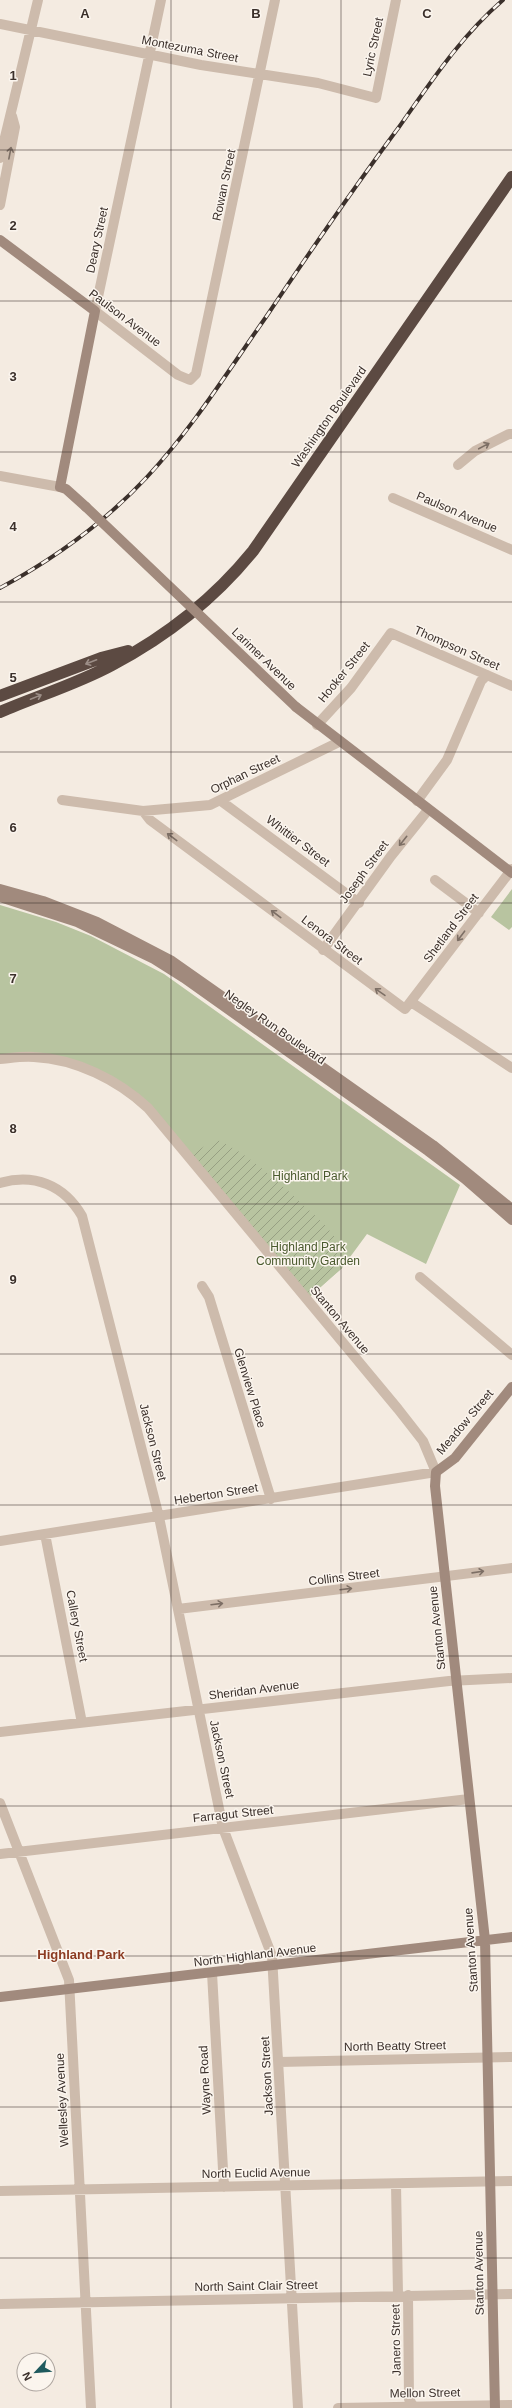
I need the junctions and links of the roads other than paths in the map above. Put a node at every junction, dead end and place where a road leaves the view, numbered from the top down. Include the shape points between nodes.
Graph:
1 (38, 0) edge
2 (161, 0) edge
3 (275, 0) edge
4 (396, 0) edge
5 (0, 24) edge
6 (32, 30) junction
7 (150, 55) junction
8 (260, 75) junction
9 (376, 98) joint
10 (12, 116) junction
11 (0, 158) edge
12 (512, 177) edge
13 (0, 204) edge
14 (0, 240) edge
15 (95, 312) junction
16 (196, 374) joint
17 (512, 434) edge
18 (458, 465) dead end
19 (0, 476) edge
20 (60, 487) junction
21 (393, 498) dead end
22 (512, 550) edge
23 (391, 633) joint
24 (142, 646) junction
25 (487, 675) junction
26 (512, 686) edge
27 (0, 696) edge
28 (0, 712) edge
29 (317, 725) junction
30 (339, 742) junction
31 (62, 800) dead end
32 (221, 801) junction
33 (417, 801) junction
34 (428, 810) junction
35 (142, 811) junction
36 (511, 871) edge
37 (435, 880) dead end
38 (0, 889) edge
39 (0, 897) edge
40 (359, 903) junction
41 (479, 913) junction
42 (323, 950) junction
43 (411, 1002) junction
44 (0, 1059) edge
45 (512, 1068) edge
46 (0, 1182) edge
47 (512, 1209) edge
48 (512, 1220) edge
49 (420, 1277) dead end
50 (202, 1286) dead end
51 (512, 1356) edge
52 (512, 1387) edge
53 (436, 1472) junction
54 (271, 1499) junction
55 (159, 1517) junction
56 (45, 1534) junction
57 (0, 1541) edge
58 (512, 1568) edge
59 (444, 1576) junction
60 (178, 1609) junction
61 (512, 1678) edge
62 (456, 1680) junction
63 (198, 1710) junction
64 (82, 1723) junction
65 (0, 1732) edge
66 (469, 1799) junction
67 (0, 1803) edge
68 (223, 1828) junction
69 (19, 1851) junction
70 (0, 1854) edge
71 (512, 1937) edge
72 (485, 1940) junction
73 (273, 1966) junction
74 (212, 1973) junction
75 (70, 1989) junction
76 (0, 1997) edge
77 (488, 2057) junction
78 (512, 2057) edge
79 (279, 2062) junction
80 (512, 2181) edge
81 (491, 2182) junction
82 (396, 2184) junction
83 (286, 2186) junction
84 (224, 2187) junction
85 (80, 2189) junction
86 (0, 2191) edge
87 (493, 2294) junction
88 (512, 2294) edge
89 (403, 2295) junction
90 (292, 2298) junction
91 (85, 2302) junction
92 (0, 2304) edge
93 (512, 2405) edge
94 (495, 2406) edge
95 (414, 2407) edge
96 (91, 2408) edge
97 (298, 2408) edge
98 (338, 2408) edge

1 - 6 street
2 - 7 street, Deary Street
3 - 8 street, Rowan Street
4 - 9 street, Lyric Street
5 - 6 street, Montezuma Street
6 - 7 street, Montezuma Street
6 - 10 street
7 - 8 street, Montezuma Street
7 - 15 street, Deary Street
8 - 9 street, Montezuma Street via 318,83
8 - 16 street, Rowan Street
10 - 11 street via 6,127
13 -> 10 street via 15,127
12 - 24 highway, Washington Boulevard via 253,551 231,578 203,605
14 - 15 street, Paulson Avenue
15 - 16 street, Paulson Avenue via 183,379 190,380
15 - 20 street, Deary Street
18 -> 17 street via 475,451
19 - 20 street, Larimer Avenue
20 - 29 street, Larimer Avenue, bridge via 86,507
21 - 22 street, Paulson Avenue
23 - 25 street, Thompson Street
23 - 29 street, Hooker Street via 351,688
24 -> 27 highway, Washington Boulevard via 101,658
28 -> 24 highway, Washington Boulevard via 106,668
25 - 26 street, Thompson Street
25 - 33 street via 481,681 447,760
29 - 30 street, Larimer Avenue
30 - 32 street, Orphan Street
30 - 33 street, Larimer Avenue
31 - 35 street, Orphan Street
32 - 35 street, Orphan Street via 210,805
32 - 40 street, Whittier Street
33 - 34 street, Larimer Avenue
34 - 36 street, Larimer Avenue
34 -> 40 street, Joseph Street via 391,856
42 -> 35 street, Lenora Street via 150,820
36 - 41 street, Shetland Street
37 - 41 street
38 - 47 street, Negley Run Boulevard via 43,901 98,922 172,961 433,1145
39 - 48 street, Negley Run Boulevard via 94,929 168,968 428,1151 466,1179
40 - 42 street, Joseph Street
41 -> 43 street, Shetland Street
43 -> 42 street, Lenora Street via 405,1009
43 - 45 street
44 - 53 street, Stanton Avenue via 34,1057 68,1062 102,1076 144,1103 398,1409 423,1441
46 - 55 street, Jackson Street via 19,1178 55,1186 64,1193 82,1216
49 - 51 street
50 - 54 street, Glenview Place via 209,1297
52 - 53 street, Meadow Street via 455,1458
53 - 54 street, Heberton Street
53 - 59 street, Stanton Avenue via 434,1486
54 - 55 street, Heberton Street
55 - 56 street, Heberton Street
55 - 60 street, Jackson Street
56 - 57 street, Heberton Street
56 - 64 street, Callery Street
59 -> 58 street, Collins Street
60 -> 59 street, Collins Street
59 - 62 street, Stanton Avenue
60 - 63 street, Jackson Street
61 - 62 street, Sheridan Avenue
62 - 63 street, Sheridan Avenue
62 - 66 street, Stanton Avenue
63 - 64 street, Sheridan Avenue
63 - 68 street, Jackson Street
64 - 65 street, Sheridan Avenue
66 - 68 street, Farragut Street
66 - 72 street, Stanton Avenue
67 - 69 street, Wellesley Avenue
68 - 69 street, Farragut Street
68 - 73 street, Jackson Street via 272,1956
69 - 70 street, Farragut Street
69 - 75 street, Wellesley Avenue via 69,1980
71 - 72 street, North Highland Avenue
72 - 73 street, North Highland Avenue
72 - 77 street, Stanton Avenue
73 - 74 street, North Highland Avenue
73 - 79 street, Jackson Street
74 - 75 street, North Highland Avenue
74 - 84 street, Wayne Road
75 - 76 street, North Highland Avenue
75 - 85 street, Wellesley Avenue
77 - 78 street, North Beatty Street
77 - 79 street, North Beatty Street
77 - 81 street, Stanton Avenue
79 - 83 street, Jackson Street
80 - 81 street, North Euclid Avenue
81 - 82 street, North Euclid Avenue
81 - 87 street, Stanton Avenue
82 - 83 street, North Euclid Avenue
82 - 89 street, Janero Street
83 - 84 street, North Euclid Avenue
83 - 90 street, Jackson Street
84 - 85 street, North Euclid Avenue
85 - 86 street, North Euclid Avenue
85 - 91 street, Wellesley Avenue
87 - 88 street, North Saint Clair Street
87 - 89 street, North Saint Clair Street
87 - 94 street, Stanton Avenue
89 - 90 street, North Saint Clair Street
89 - 95 street, Janero Street via 410,2399
90 - 91 street, North Saint Clair Street
90 - 97 street, Jackson Street
91 - 92 street, North Saint Clair Street
91 - 96 street, Wellesley Avenue
93 - 94 street, Mellon Street
94 - 95 street, Mellon Street
95 - 98 street, Mellon Street

